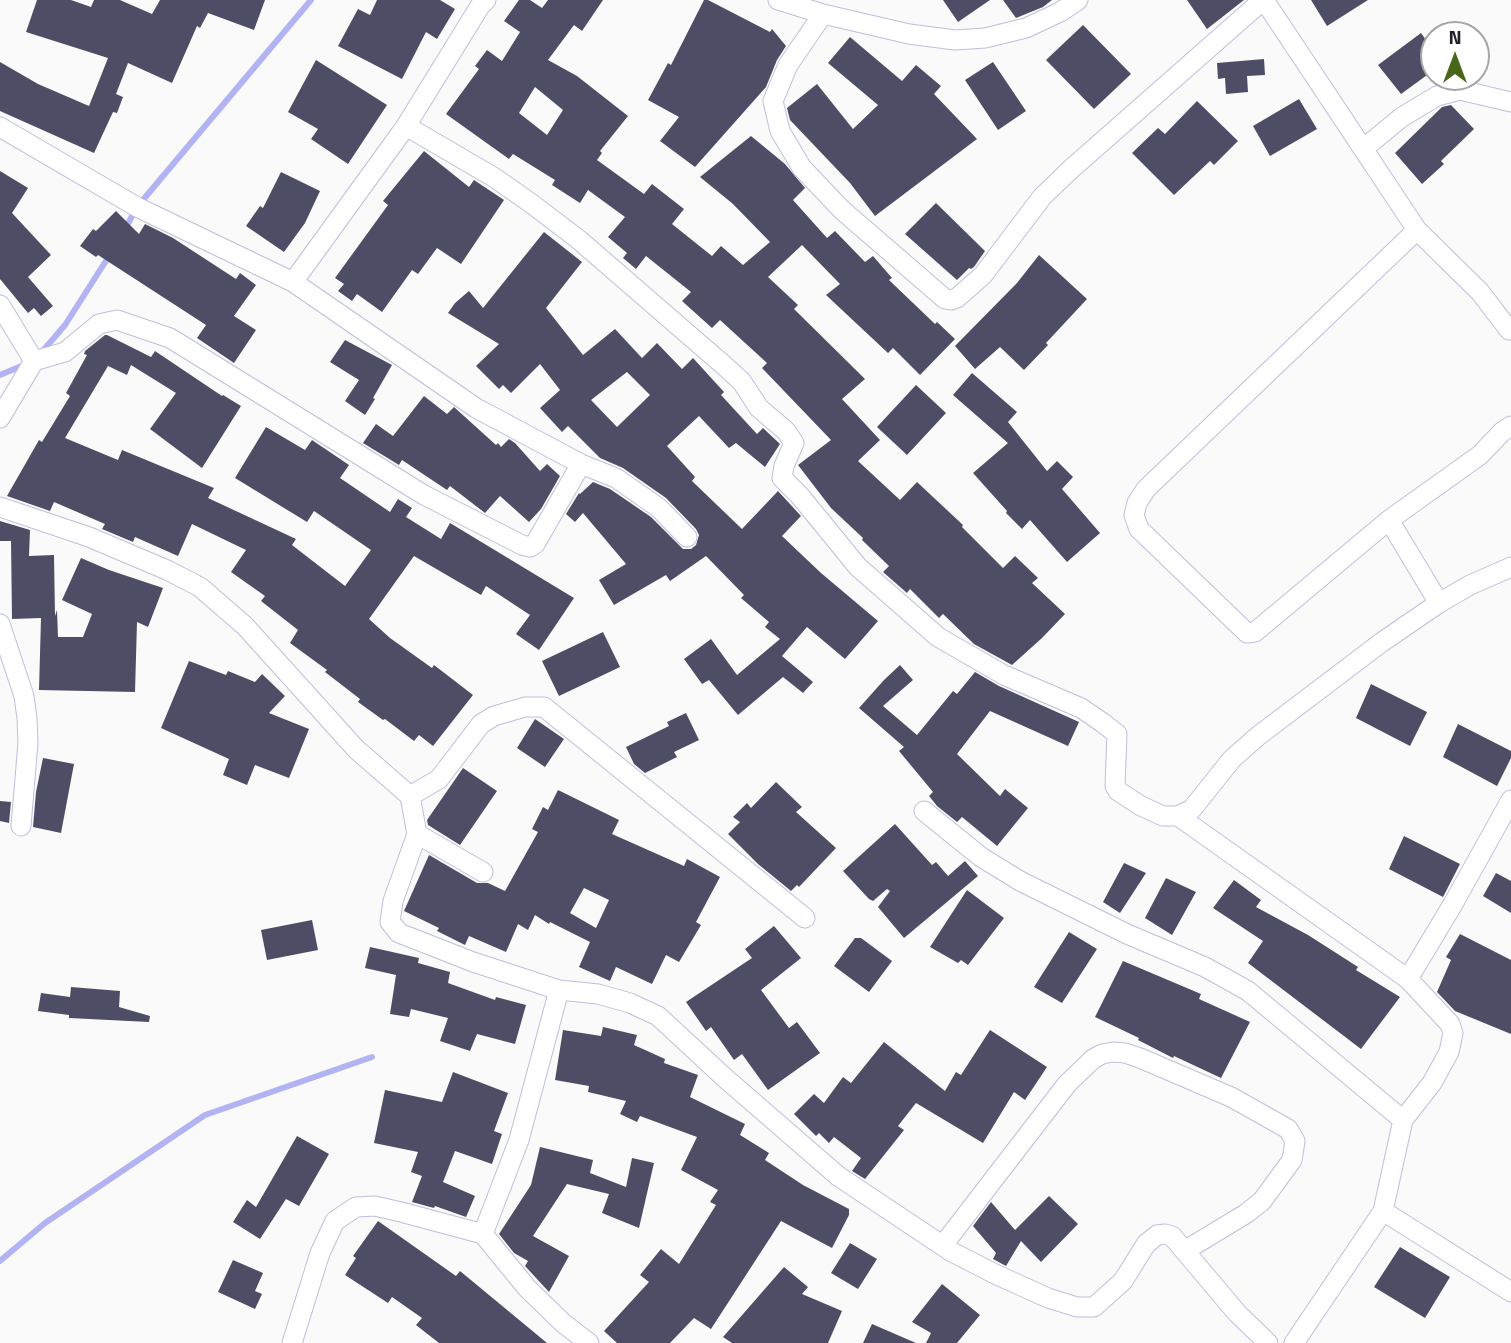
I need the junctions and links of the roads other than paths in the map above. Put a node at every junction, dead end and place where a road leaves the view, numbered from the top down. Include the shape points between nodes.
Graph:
1 (486, 0) edge
2 (778, 0) edge
3 (1078, 0) edge
4 (1264, 0) edge
5 (823, 14) junction
6 (1511, 102) edge
7 (407, 126) junction
8 (0, 127) edge
9 (1363, 149) junction
10 (1417, 230) junction
11 (293, 282) junction
12 (0, 305) edge
13 (1509, 330) dead end
14 (34, 361) junction
15 (0, 418) edge
16 (1511, 426) edge
17 (581, 464) junction
18 (0, 507) edge
19 (1389, 520) junction
20 (687, 537) dead end
21 (1511, 567) edge
22 (1439, 603) junction
23 (0, 624) edge
24 (410, 796) junction
25 (1511, 800) edge
26 (925, 811) dead end
27 (1178, 816) junction
28 (21, 826) dead end
29 (417, 834) junction
30 (483, 872) dead end
31 (805, 918) dead end
32 (1408, 979) junction
33 (559, 990) junction
34 (1403, 1120) junction
35 (1383, 1211) junction
36 (483, 1234) junction
37 (943, 1245) junction
38 (1186, 1250) junction
39 (1511, 1292) edge
40 (292, 1343) edge
41 (589, 1343) edge
42 (1268, 1343) edge
43 (1294, 1343) edge

1 - 7 street
2 - 5 street
3 - 5 street via 1026,28 955,40
4 - 5 street via 1070,170 1042,197 983,275 951,300 842,210 802,168 780,131 773,101 788,65
4 - 9 street
6 - 9 street via 1460,90 1437,96
7 - 11 street
7 - 27 street via 523,198 696,340 786,431 794,443 782,478 877,586 938,637 1004,676 1080,708 1103,723 1117,734 1118,791 1163,816
8 - 11 street via 137,206
9 - 10 street
10 - 13 street via 1480,292
10 - 19 street via 1146,489 1134,515 1139,529 1247,633 1255,632
11 - 17 street via 476,408
12 - 14 street
14 - 15 street
14 - 17 street via 65,352 99,324 117,320 170,338 413,489 530,547
16 - 19 street via 1472,461
17 - 20 street via 638,493
18 - 24 street via 89,537 200,587 245,626 356,749
19 - 22 street
21 - 22 street
22 - 27 street via 1258,736 1232,759 1192,808
23 - 28 street via 27,718
24 - 29 street
24 - 31 street via 439,779 481,724 525,707 544,707
25 - 32 street
26 - 34 street via 981,857 1020,881 1248,991
27 - 32 street
29 - 30 street
29 - 33 street via 393,901 390,922 399,933
32 - 34 street via 1453,1033 1445,1062
33 - 36 street via 519,1140
33 - 37 street via 598,994 658,1016 838,1176
34 - 35 street
35 - 39 street
35 - 43 street
36 - 40 street via 375,1206 356,1207 335,1221 320,1253
36 - 41 street via 527,1288
37 - 38 street via 995,1274 1077,1307 1094,1307 1123,1281 1157,1235 1172,1236
37 - 38 street via 1068,1084 1093,1059 1113,1052 1140,1058 1231,1097 1288,1129 1295,1141 1293,1160 1262,1201
38 - 42 street

